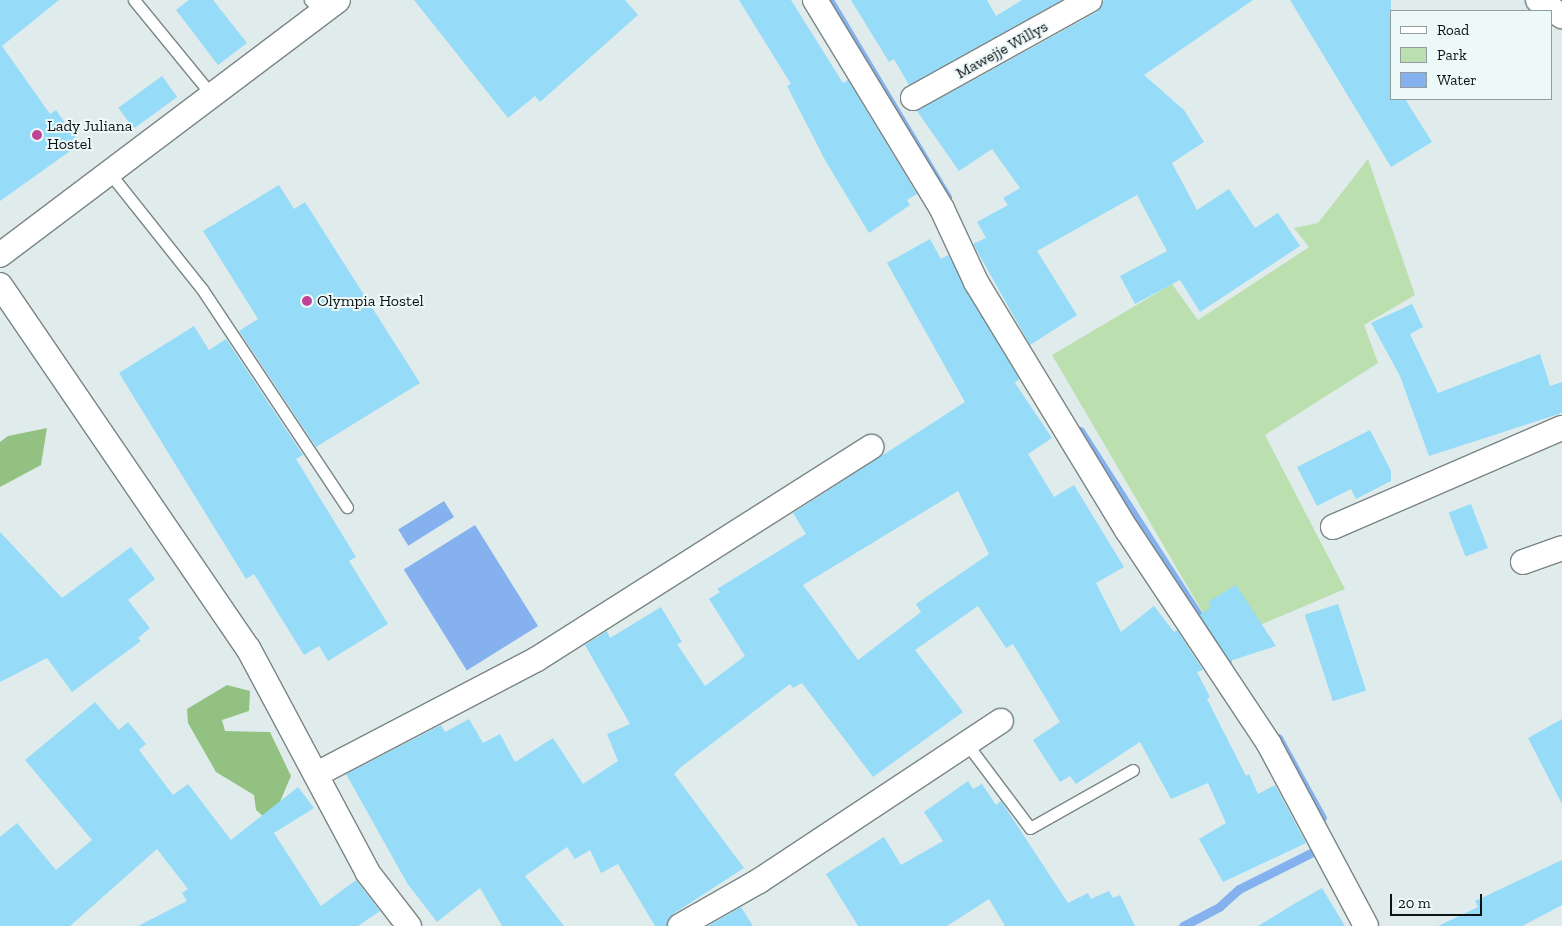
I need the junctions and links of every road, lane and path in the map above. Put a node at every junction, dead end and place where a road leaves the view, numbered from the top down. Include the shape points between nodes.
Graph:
1 (134, 0) edge
2 (815, 0) edge
3 (1090, 0) edge
4 (1538, 0) edge
5 (323, 4) edge
6 (1562, 16) edge
7 (211, 94) junction
8 (913, 98) dead end
9 (108, 171) junction
10 (0, 254) edge
11 (0, 285) edge
12 (1562, 428) edge
13 (870, 447) dead end
14 (347, 507) dead end
15 (1334, 526) dead end
16 (1562, 548) edge
17 (1523, 562) dead end
18 (1001, 721) dead end
19 (966, 744) junction
20 (1133, 770) dead end
21 (317, 774) junction
22 (409, 926) edge
23 (680, 926) edge
24 (1366, 926) edge

1 - 7 lane
2 - 24 street via 942,209 976,282 1127,530 1269,744
3 - 8 street, Mawejje Willys
4 - 6 street
5 - 7 street
7 - 9 street
9 - 10 street
9 - 14 lane via 202,289
11 - 21 street via 248,648
12 - 15 street
13 - 21 street via 538,658
16 - 17 street
18 - 19 street
19 - 20 lane via 1030,828
19 - 23 street via 760,881
21 - 22 street via 368,873

